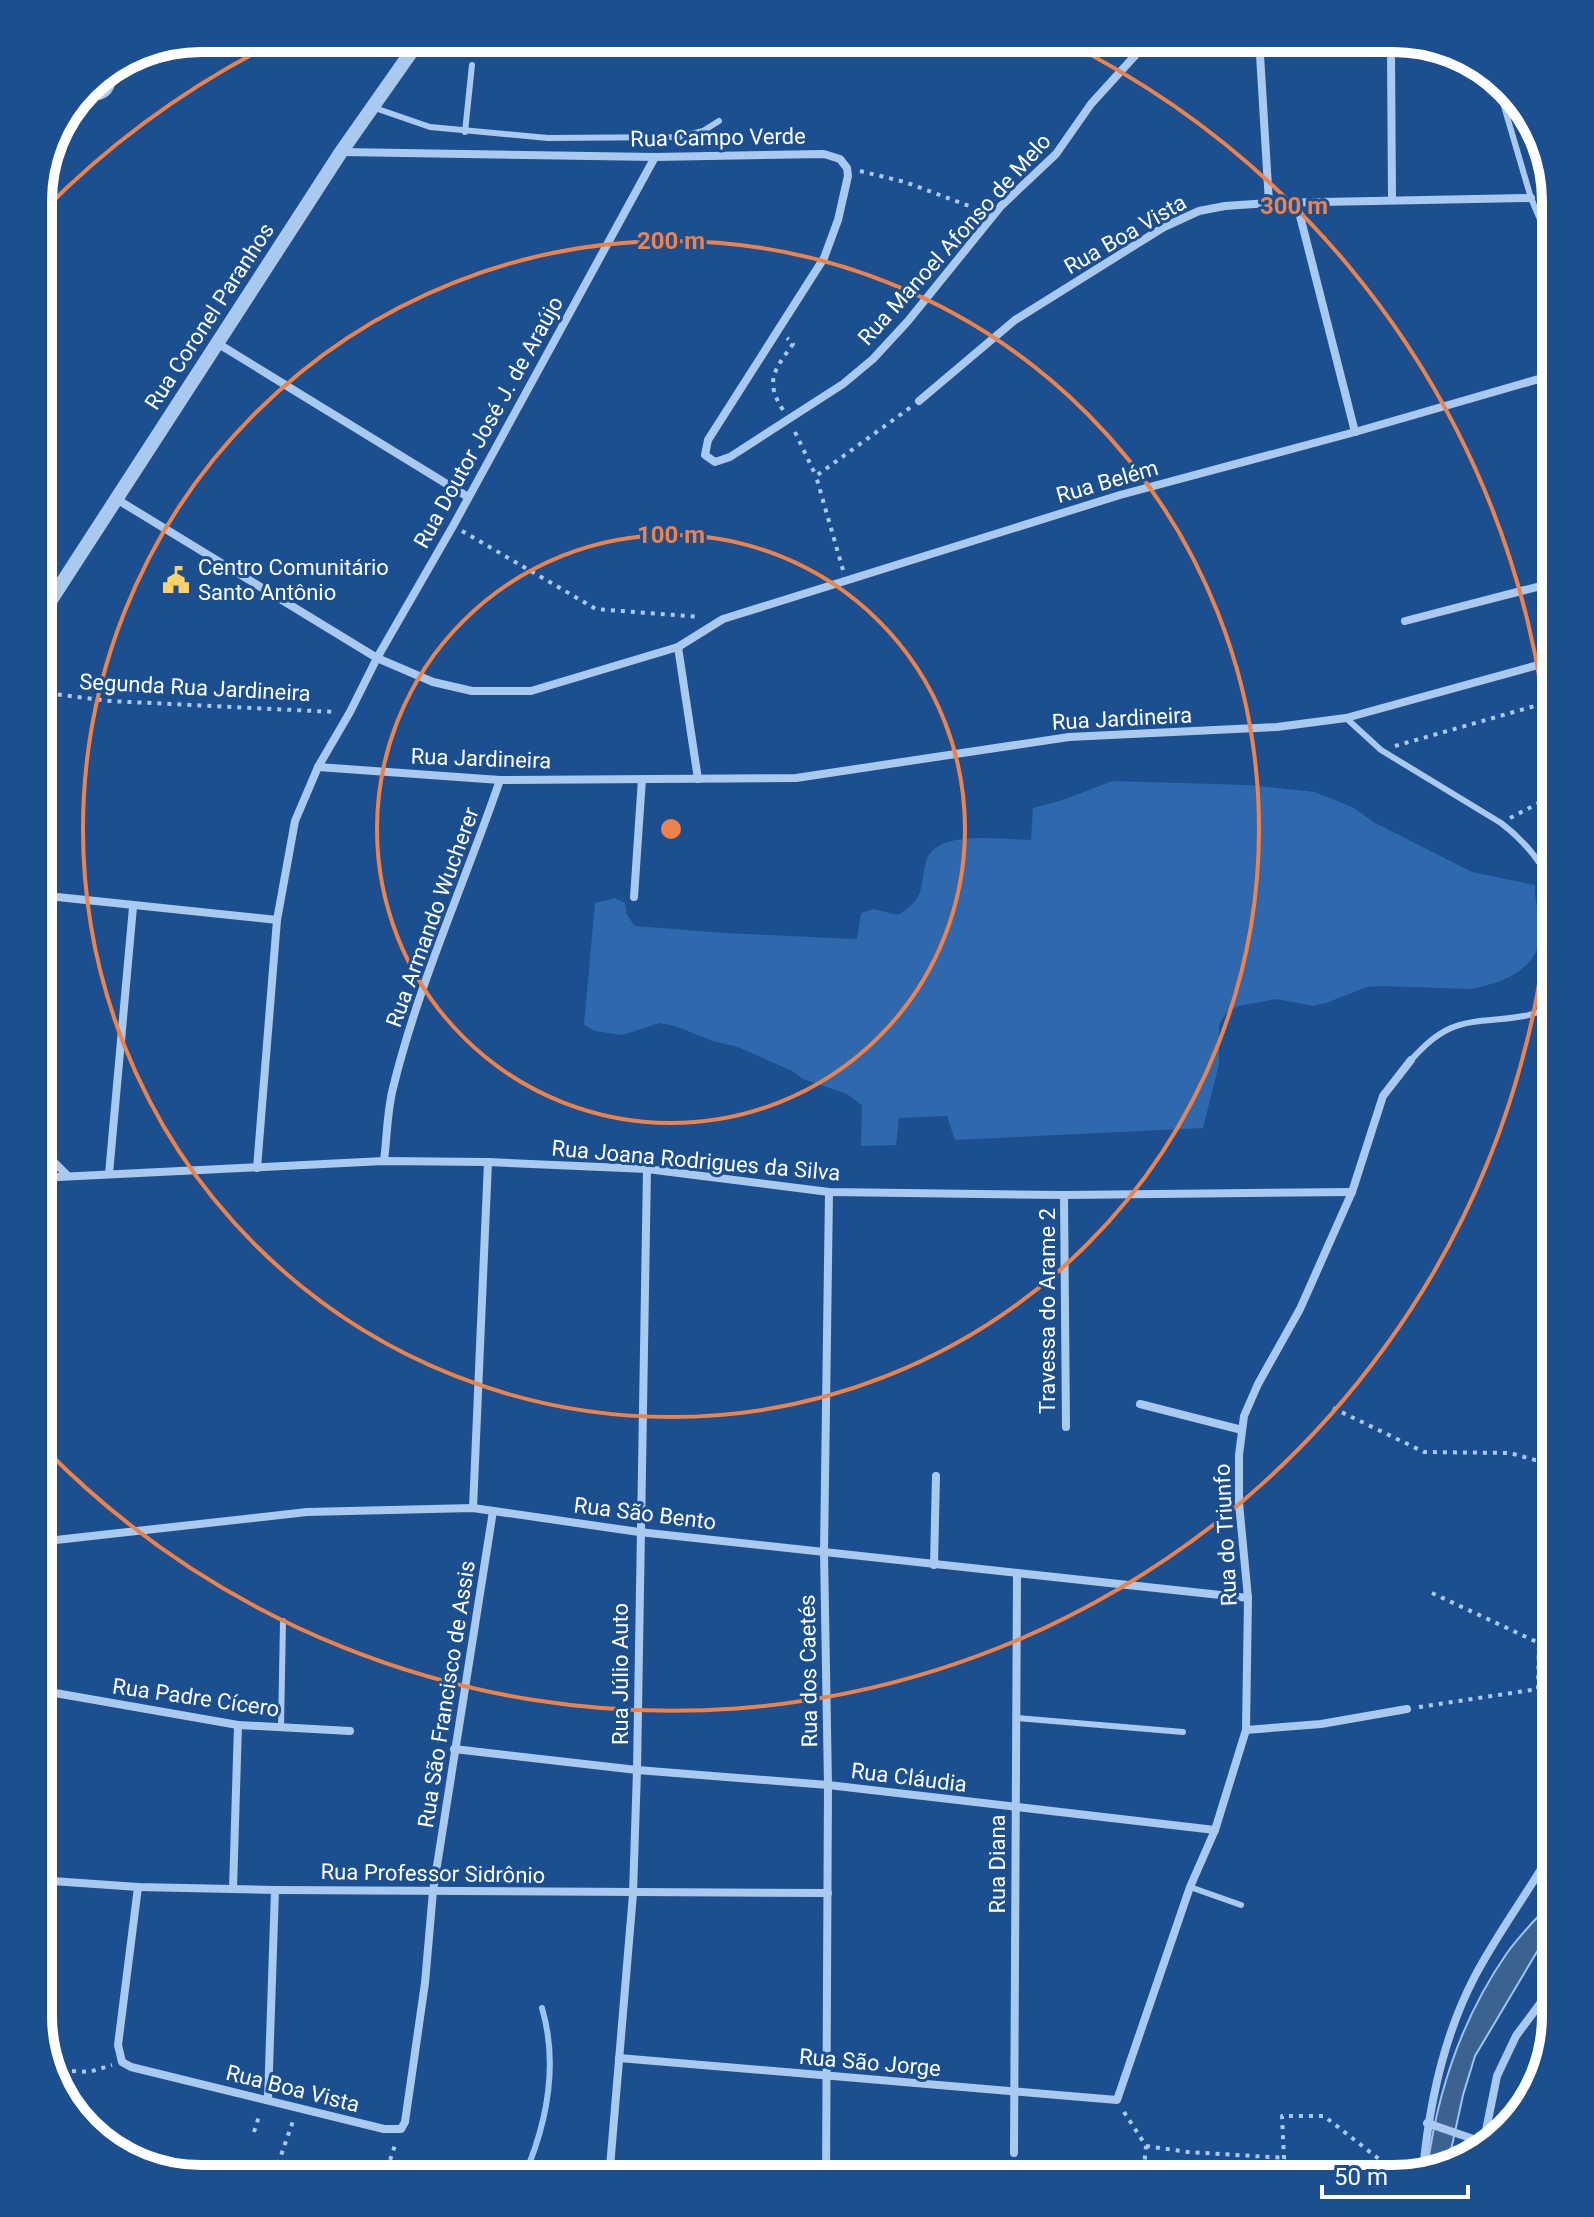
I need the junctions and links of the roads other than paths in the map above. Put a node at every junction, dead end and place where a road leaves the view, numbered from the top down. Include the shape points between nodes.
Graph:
1 (411, 52) edge
2 (1138, 52) edge
3 (1260, 52) edge
4 (1391, 52) edge
5 (472, 65) dead end
6 (113, 81) edge
7 (95, 97) edge
8 (1502, 101) edge
9 (372, 107) junction
10 (719, 121) dead end
11 (465, 132) junction
12 (341, 152) junction
13 (655, 157) junction
14 (1531, 198) junction
15 (1392, 199) junction
16 (1269, 203) junction
17 (1297, 204) junction
18 (1542, 224) edge
19 (217, 343) junction
20 (1542, 378) edge
21 (919, 401) road end
22 (718, 425) joint
23 (1355, 432) junction
24 (468, 497) junction
25 (118, 500) junction
26 (1542, 586) edge
27 (52, 599) edge
28 (1405, 621) dead end
29 (678, 647) junction
30 (377, 658) junction
31 (1542, 664) edge
32 (1346, 718) junction
33 (318, 767) junction
34 (642, 779) junction
35 (698, 779) junction
36 (500, 780) junction
37 (1542, 866) edge
38 (52, 897) edge
39 (634, 897) dead end
40 (133, 907) junction
41 (277, 920) junction
42 (1542, 1010) edge
43 (1411, 1060) joint
44 (52, 1160) edge
45 (384, 1161) junction
46 (488, 1162) junction
47 (257, 1168) junction
48 (647, 1169) junction
49 (109, 1174) junction
50 (67, 1175) junction
51 (52, 1177) edge
52 (829, 1192) junction
53 (1352, 1192) junction
54 (1064, 1195) junction
55 (1140, 1404) dead end
56 (1066, 1427) dead end
57 (1242, 1430) junction
58 (936, 1476) dead end
59 (473, 1508) junction
60 (493, 1511) junction
61 (639, 1532) junction
62 (52, 1540) edge
63 (824, 1552) junction
64 (934, 1565) junction
65 (1017, 1575) junction
66 (1248, 1598) junction
67 (283, 1621) dead end
68 (52, 1692) edge
69 (1407, 1709) road end
70 (1017, 1718) junction
71 (238, 1725) junction
72 (281, 1728) junction
73 (1246, 1730) junction
74 (350, 1731) dead end
75 (1183, 1732) dead end
76 (454, 1749) junction
77 (637, 1770) junction
78 (828, 1785) junction
79 (1015, 1807) junction
80 (1215, 1830) junction
81 (1542, 1868) edge
82 (52, 1881) edge
83 (138, 1887) junction
84 (1190, 1887) junction
85 (233, 1889) junction
86 (275, 1890) junction
87 (433, 1891) junction
88 (828, 1893) junction
89 (633, 1894) junction
90 (1241, 1905) dead end
91 (1542, 2001) edge
92 (619, 2058) junction
93 (825, 2077) junction
94 (1015, 2093) junction
95 (266, 2099) junction
96 (1117, 2100) joint
97 (1430, 2124) junction
98 (401, 2129) joint
99 (1485, 2133) edge
100 (1474, 2141) edge
101 (1014, 2153) dead end
102 (1424, 2162) edge
103 (610, 2165) edge
104 (826, 2165) edge

1 - 9 street, Rua Coronel Paranhos
2 - 22 street, Rua Manoel Afonso de Melo via 1091,104 1056,154 994,215 873,359 843,384 715,462 705,449
3 - 16 street
4 - 15 street
5 - 11 lane
6 - 7 street via 106,94
8 - 14 lane
9 - 11 lane via 430,127
9 - 12 street, Rua Coronel Paranhos
10 - 11 lane via 679,137 548,138
12 - 13 street, Rua Campo Verde
12 - 19 street, Rua Coronel Paranhos
13 - 22 street, Rua Campo Verde via 824,154 836,156 847,168 847,187 824,258
13 - 24 street, Rua Doutor José J. de Araújo
14 - 15 street, Rua Boa Vista
14 - 18 lane
15 - 17 street, Rua Boa Vista
16 - 17 street, Rua Boa Vista
16 - 21 street, Rua Boa Vista via 1199,211 1164,227 1015,320
17 - 23 street
19 - 24 street
19 - 25 street, Rua Coronel Paranhos
20 - 23 street, Rua Belém
23 - 29 street, Rua Belém via 1120,495 723,619
24 - 30 street, Rua Doutor José J. de Araújo
25 - 27 street, Rua Coronel Paranhos
25 - 30 street, Rua Belém
26 - 28 street
29 - 30 street, Rua Belém via 531,691 503,693 433,682
29 - 35 street
30 - 33 street, Rua Doutor José J. de Araújo
31 - 32 street, Rua Jardineira
32 - 35 street, Rua Jardineira via 1277,727 1069,737 796,778
32 - 37 lane via 1381,750 1501,823
33 - 36 street, Rua Jardineira
33 - 41 street, Rua Doutor José J. de Araújo via 295,821
34 - 35 street, Rua Jardineira
34 - 36 street, Rua Jardineira
34 - 39 street
36 - 45 street, Rua Armando Wucherer via 423,983 392,1091
38 - 40 street
40 - 41 street
40 - 49 street
41 - 47 street, Rua Doutor José J. de Araújo
42 - 43 lane, Rua do Triunfo via 1453,1027 1426,1043
43 - 53 street, Rua do Triunfo via 1383,1096
44 - 50 street
45 - 46 street, Rua Joana Rodrigues da Silva
45 - 47 street, Rua Joana Rodrigues da Silva
46 - 48 street, Rua Joana Rodrigues da Silva
46 - 59 street
47 - 49 street, Rua Joana Rodrigues da Silva
48 - 52 street, Rua Joana Rodrigues da Silva
48 - 61 street, Rua Júlio Auto
49 - 50 street, Rua Joana Rodrigues da Silva
50 - 51 street, Rua Joana Rodrigues da Silva
52 - 54 street, Rua Joana Rodrigues da Silva
52 - 63 street, Rua dos Caetés
53 - 54 street, Rua Joana Rodrigues da Silva
53 - 57 street, Rua do Triunfo via 1300,1309 1258,1384
54 - 56 street, Travessa do Arame 2
55 - 57 street
57 - 66 street, Rua do Triunfo via 1239,1503
58 - 64 street
59 - 60 street, Rua São Bento
59 - 62 street, Rua São Bento via 307,1512
60 - 61 street, Rua São Bento
60 - 76 street, Rua São Francisco de Assis
61 - 63 street, Rua São Bento
61 - 77 street, Rua Júlio Auto
63 - 64 street, Rua São Bento
63 - 78 street, Rua dos Caetés
64 - 65 street, Rua São Bento
65 - 66 street, Rua São Bento
65 - 70 street, Rua Diana
66 - 73 street, Rua do Triunfo
67 - 72 lane
68 - 71 street, Rua Padre Cícero
69 - 73 street
70 - 75 lane
70 - 79 street, Rua Diana
71 - 72 street, Rua Padre Cícero
71 - 85 street
72 - 74 street, Rua Padre Cícero
73 - 80 street, Rua do Triunfo
76 - 77 street, Rua Cláudia
76 - 87 street, Rua São Francisco de Assis
77 - 78 street, Rua Cláudia
77 - 89 street, Rua Júlio Auto
78 - 79 street, Rua Cláudia
78 - 88 street, Rua dos Caetés
79 - 80 street, Rua Cláudia
79 - 94 street, Rua Diana
80 - 84 street, Rua do Triunfo
81 - 97 street via 1475,1976 1455,2022
82 - 83 street, Rua Professor Sidrônio
83 - 85 street, Rua Professor Sidrônio
83 - 95 street, Rua Boa Vista via 118,2045 122,2062
84 - 90 lane
84 - 96 street, Rua do Triunfo
85 - 86 street, Rua Professor Sidrônio
86 - 87 street, Rua Professor Sidrônio
86 - 95 street
87 - 89 street, Rua Professor Sidrônio
87 - 98 street, Rua São Francisco de Assis via 414,2073
88 - 89 street, Rua Professor Sidrônio
88 - 93 street, Rua dos Caetés
89 - 92 street, Rua Júlio Auto
91 - 99 street via 1516,2036 1497,2076
92 - 93 street, Rua São Jorge
92 - 103 street, Rua Júlio Auto
93 - 94 street, Rua São Jorge
93 - 104 street, Rua dos Caetés
94 - 96 street, Rua São Jorge
94 - 101 street, Rua Diana
95 - 98 street, Rua Boa Vista
97 - 100 street
97 - 102 street

